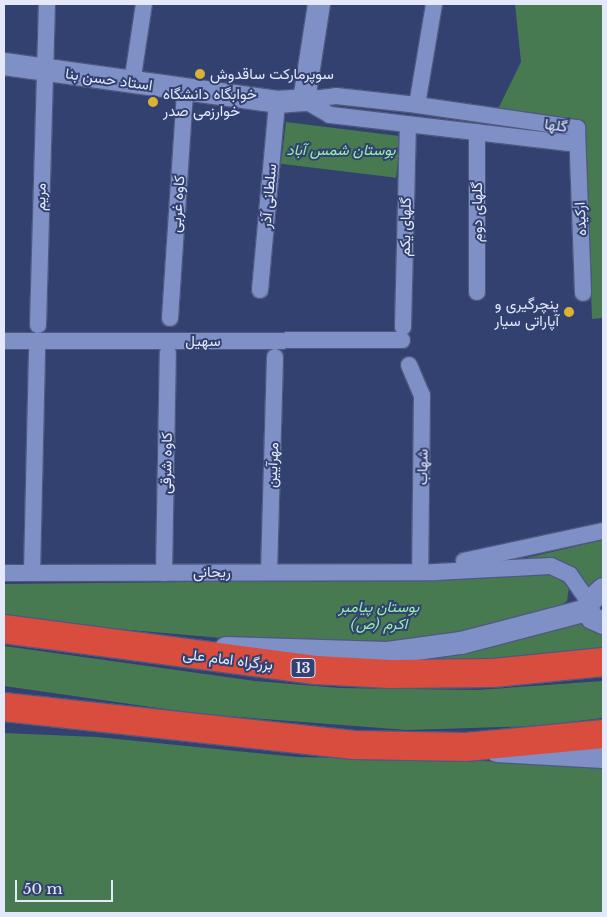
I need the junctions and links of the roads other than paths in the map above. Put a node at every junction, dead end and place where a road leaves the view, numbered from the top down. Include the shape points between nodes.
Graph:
1 (47, 4) edge
2 (144, 4) edge
3 (319, 4) edge
4 (434, 4) edge
5 (4, 64) edge
6 (43, 70) junction
7 (132, 83) junction
8 (185, 90) junction
9 (304, 100) junction
10 (277, 102) junction
11 (417, 105) junction
12 (408, 126) junction
13 (478, 132) junction
14 (576, 144) junction
15 (260, 290) dead end
16 (477, 292) dead end
17 (583, 293) dead end
18 (170, 318) dead end
19 (38, 325) dead end
20 (403, 334) joint
21 (4, 341) edge
22 (37, 350) dead end
23 (168, 352) dead end
24 (275, 357) dead end
25 (409, 365) dead end
26 (603, 531) edge
27 (269, 572) junction
28 (420, 572) junction
29 (4, 573) edge
30 (32, 573) junction
31 (164, 573) junction
32 (596, 606) edge
33 (4, 629) edge
34 (139, 647) junction
35 (603, 662) edge
36 (7, 709) edge
37 (603, 734) edge
38 (466, 747) junction
39 (603, 757) edge

1 - 6 street, مریم
2 - 7 street
3 - 9 main road
4 - 11 street
5 - 6 main road, استاد حسن بنا
6 - 7 main road, استاد حسن بنا
6 - 19 street, مریم
7 - 8 main road, استاد حسن بنا
8 - 10 main road, استاد حسن بنا
8 - 18 street, کاوه غربی
9 - 10 main road, استاد حسن بنا
9 - 11 street, گلها via 336,96
9 - 12 street, گلها via 330,115
10 - 15 street, سلطانی آذر
11 - 14 street, گلها via 577,128
12 - 13 street, گلها
12 - 20 street, گلهای یکم
13 - 14 street, گلها
13 - 16 street, گلهای دوم
14 - 17 street, ارکیده
20 - 21 street, سهیل
22 - 30 street
23 - 31 street, کاوه شرقی
24 - 27 street, مهرآیین
25 - 28 street, شهاب via 422,395
26 - 28 street, ریحانی via 521,551 436,563
27 - 28 street, ریحانی
27 - 31 street, ریحانی
28 - 32 street, ریحانی via 551,566 570,575
29 - 30 street, ریحانی
30 - 31 street, ریحانی
32 - 34 main road via 461,643 386,653
33 - 34 highway, بزرگراه امام علی / 13
34 - 35 highway, بزرگراه امام علی / 13 via 390,674 493,673
36 - 38 highway via 279,740
37 - 38 highway
38 - 39 main road via 537,756

